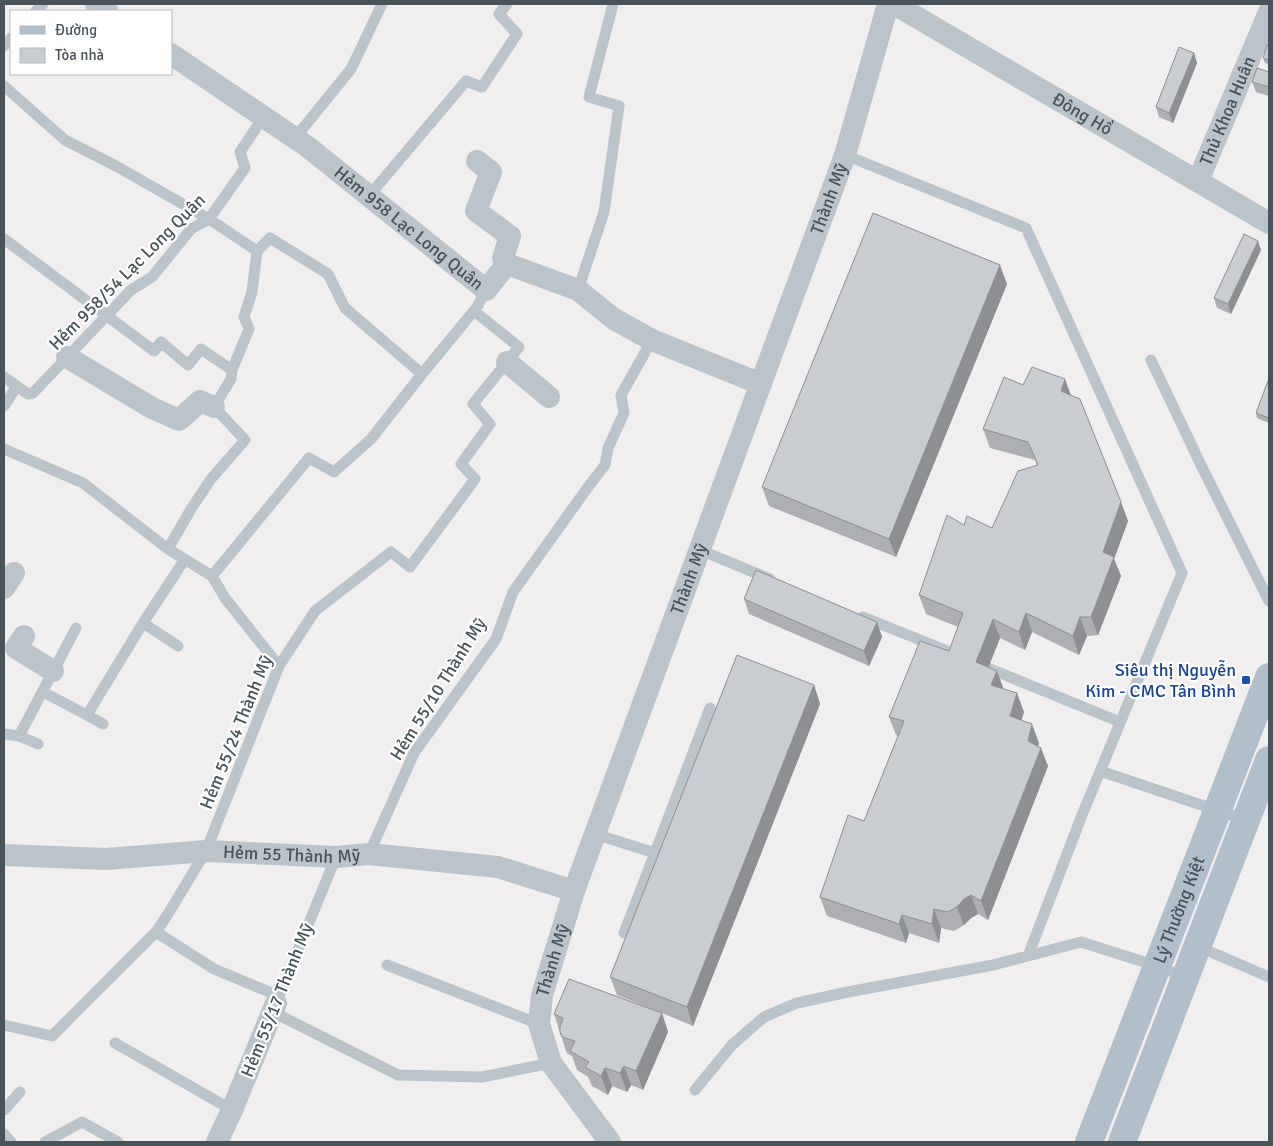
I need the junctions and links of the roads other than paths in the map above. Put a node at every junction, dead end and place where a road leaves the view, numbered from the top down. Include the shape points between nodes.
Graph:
1 (382, 4) edge
2 (507, 4) edge
3 (613, 4) edge
4 (888, 4) edge
5 (894, 4) edge
6 (1269, 12) edge
7 (172, 55) edge
8 (4, 86) edge
9 (264, 116) junction
10 (295, 138) junction
11 (845, 155) junction
12 (477, 161) dead end
13 (1198, 181) junction
14 (369, 196) junction
15 (209, 219) junction
16 (1269, 223) edge
17 (4, 239) edge
18 (256, 251) junction
19 (507, 264) junction
20 (486, 290) junction
21 (578, 290) junction
22 (474, 311) junction
23 (106, 316) junction
24 (652, 340) junction
25 (67, 357) junction
26 (1152, 360) dead end
27 (507, 362) junction
28 (232, 370) junction
29 (422, 374) junction
30 (4, 377) edge
31 (760, 384) junction
32 (16, 386) junction
33 (549, 398) dead end
34 (4, 406) edge
35 (214, 407) junction
36 (4, 449) edge
37 (168, 549) junction
38 (700, 550) junction
39 (185, 559) junction
40 (212, 576) junction
41 (779, 582) edge
42 (1269, 600) edge
43 (852, 612) edge
44 (143, 623) junction
45 (76, 628) dead end
46 (24, 636) dead end
47 (178, 646) dead end
48 (961, 657) edge
49 (279, 666) junction
50 (988, 668) edge
51 (53, 671) junction
52 (1269, 677) edge
53 (43, 692) junction
54 (710, 708) dead end
55 (88, 715) junction
56 (1120, 722) junction
57 (103, 724) dead end
58 (4, 734) edge
59 (19, 736) junction
60 (38, 744) dead end
61 (1269, 760) edge
62 (1100, 772) junction
63 (1217, 810) junction
64 (1246, 820) junction
65 (595, 834) junction
66 (206, 851) junction
67 (655, 853) junction
68 (369, 854) junction
69 (4, 855) edge
70 (336, 857) junction
71 (574, 891) junction
72 (156, 932) junction
73 (624, 933) dead end
74 (1197, 946) junction
75 (1028, 956) junction
76 (387, 965) dead end
77 (1157, 966) junction
78 (1185, 977) junction
79 (1269, 978) edge
80 (276, 1004) junction
81 (540, 1024) junction
82 (4, 1025) edge
83 (115, 1043) dead end
84 (551, 1063) junction
85 (696, 1090) dead end
86 (20, 1092) dead end
87 (4, 1110) edge
88 (232, 1110) junction
89 (4, 1134) edge
90 (11, 1142) edge
91 (45, 1142) edge
92 (118, 1142) edge
93 (217, 1142) edge
94 (610, 1142) edge
95 (1089, 1142) edge
96 (1122, 1142) edge

1 - 10 lane via 350,69
2 - 14 lane via 499,14 517,34 482,87 466,81
3 - 21 lane via 589,98 619,106 604,212
4 - 11 street, Thành Mỹ
5 - 13 street, Đông Hồ
6 - 13 street, Thủ Khoa Huân
7 - 9 street, Hẻm 958 Lạc Long Quân
8 - 15 lane via 64,140
9 - 10 street, Hẻm 958 Lạc Long Quân
9 - 15 lane, Hẻm 958/54 Lạc Long Quân via 240,152 245,168
10 - 14 street, Hẻm 958 Lạc Long Quân
11 - 31 street, Thành Mỹ
11 - 56 lane via 1026,228 1182,572
12 - 19 street via 491,172 476,211 510,236 503,258
13 - 16 street, Đông Hồ
14 - 20 street, Hẻm 958 Lạc Long Quân
15 - 18 lane
15 - 23 lane, Hẻm 958/54 Lạc Long Quân via 191,228 152,277 132,290
17 - 23 lane
18 - 28 lane via 252,292 244,317 249,329
18 - 29 lane via 270,238 328,274 345,308
19 - 20 street, Hẻm 958 Lạc Long Quân
19 - 21 street, Hẻm 958 Lạc Long Quân
20 - 22 lane
21 - 24 street, Hẻm 958 Lạc Long Quân via 614,319
22 - 27 lane, Hẻm 55/24 Thành Mỹ via 519,347
22 - 29 lane
23 - 25 lane, Hẻm 958/54 Lạc Long Quân
23 - 28 lane via 154,352 161,342 188,364 201,349
24 - 31 street, Hẻm 958 Lạc Long Quân
24 - 68 lane, Hẻm 55/10 Thành Mỹ via 621,395 624,413 608,448 605,465 513,592 496,639 414,753
25 - 32 lane, Hẻm 958/54 Lạc Long Quân via 33,394
25 - 35 street via 152,408 179,420 200,401
26 - 42 lane
27 - 33 street
27 - 49 lane, Hẻm 55/24 Thành Mỹ via 473,404 490,424 461,464 475,479 410,567 391,552 314,611
28 - 35 lane via 231,379
29 - 40 lane via 372,439 334,472 309,458
30 - 32 lane, Hẻm 958/54 Lạc Long Quân
31 - 38 street, Thành Mỹ
32 - 34 lane
35 - 37 lane via 245,440 211,479
36 - 37 lane via 83,483
37 - 39 lane
38 - 41 lane
38 - 65 street, Thành Mỹ
39 - 40 lane
39 - 44 lane
40 - 49 lane via 225,598
43 - 48 lane
44 - 47 lane
44 - 55 lane
45 - 51 lane
46 - 51 street via 16,648
49 - 66 lane, Hẻm 55/24 Thành Mỹ
50 - 56 lane
51 - 53 lane
52 - 63 main road, Lý Thường Kiệt
53 - 55 lane
53 - 59 lane
54 - 67 lane
55 - 57 lane
56 - 62 lane
58 - 59 lane
59 - 60 lane
61 - 64 main road, Lý Thường Kiệt
62 - 63 lane
62 - 75 lane
63 - 64 lane
63 - 77 main road, Lý Thường Kiệt
64 - 74 main road, Lý Thường Kiệt
65 - 67 lane
65 - 71 street, Thành Mỹ
66 - 69 street, Hẻm 55 Thành Mỹ via 106,859
66 - 70 street, Hẻm 55 Thành Mỹ
66 - 72 lane, Hẻm 55/24 Thành Mỹ
67 - 73 lane
68 - 70 street, Hẻm 55 Thành Mỹ
68 - 71 street, Hẻm 55 Thành Mỹ via 498,867
70 - 80 lane, Hẻm 55/17 Thành Mỹ
71 - 81 street, Thành Mỹ via 542,995
72 - 80 lane
72 - 82 lane, Hẻm 55/24 Thành Mỹ via 52,1036
74 - 78 main road, Lý Thường Kiệt
74 - 79 lane
75 - 77 lane via 1081,942
75 - 85 lane via 797,1003 764,1018 732,1045
76 - 81 lane
77 - 78 lane
77 - 95 main road, Lý Thường Kiệt
78 - 96 main road, Lý Thường Kiệt
80 - 84 lane via 398,1075 482,1077
80 - 88 street, Hẻm 55/17 Thành Mỹ
81 - 84 street, Thành Mỹ
83 - 88 lane
84 - 94 street, Thành Mỹ
86 - 87 lane
88 - 93 street, Hẻm 55/17 Thành Mỹ
89 - 90 lane
91 - 92 lane via 82,1122

